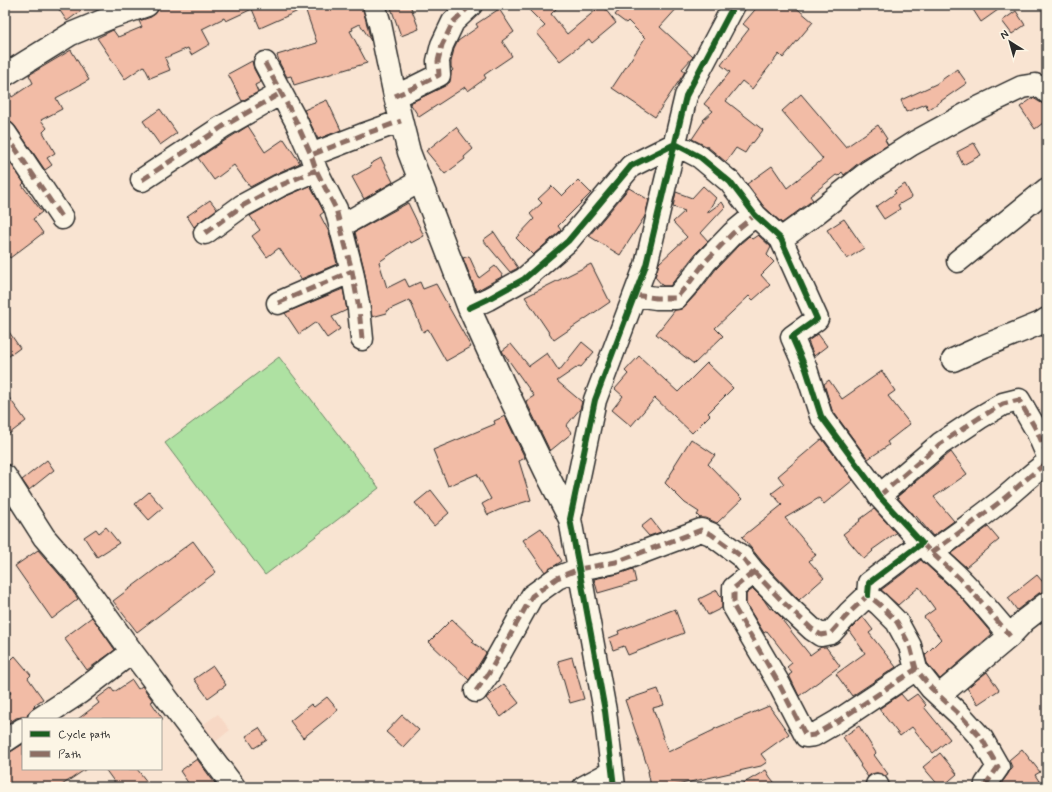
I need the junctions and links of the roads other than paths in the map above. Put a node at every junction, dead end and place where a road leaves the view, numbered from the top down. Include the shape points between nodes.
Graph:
1 (147, 5) edge
2 (374, 5) edge
3 (471, 5) edge
4 (734, 5) edge
5 (265, 63) dead end
6 (5, 75) edge
7 (1047, 92) edge
8 (281, 93) junction
9 (395, 96) junction
10 (251, 110) junction
11 (296, 121) junction
12 (401, 121) junction
13 (5, 133) edge
14 (675, 144) junction
15 (314, 163) junction
16 (142, 180) dead end
17 (420, 181) junction
18 (1047, 189) edge
19 (755, 216) junction
20 (62, 218) dead end
21 (341, 226) junction
22 (205, 233) dead end
23 (781, 240) junction
24 (958, 261) dead end
25 (352, 271) junction
26 (635, 295) junction
27 (278, 303) dead end
28 (469, 308) junction
29 (1047, 319) edge
30 (362, 339) dead end
31 (953, 360) dead end
32 (1047, 454) edge
33 (1047, 464) edge
34 (580, 467) junction
35 (547, 474) junction
36 (5, 476) edge
37 (879, 496) junction
38 (570, 519) junction
39 (926, 548) junction
40 (578, 569) junction
41 (754, 572) junction
42 (868, 595) junction
43 (1047, 603) edge
44 (1010, 636) junction
45 (132, 652) junction
46 (916, 670) junction
47 (476, 691) dead end
48 (940, 696) junction
49 (41, 718) edge
50 (22, 730) edge
51 (5, 741) edge
52 (613, 780) edge
53 (234, 787) edge
54 (584, 787) edge
55 (988, 787) edge

1 - 6 street via 72,34
2 - 9 street
3 - 9 street via 453,22 442,45 438,61 439,75
4 - 14 street via 686,96
5 - 8 street
7 - 23 street via 1035,85 1022,87 912,144 868,172
8 - 10 street
8 - 11 street
9 - 12 street
10 - 11 street
10 - 16 street
11 - 15 street
12 - 15 street via 364,134
12 - 17 street
13 - 20 street
14 - 19 street via 700,157 730,182
14 - 26 street via 646,265
14 - 28 street via 631,166 568,241 524,279
15 - 21 street via 336,209
15 - 22 street via 242,206
17 - 21 street
17 - 28 street
18 - 24 street
19 - 23 street
19 - 26 street via 733,233 706,261 676,298
21 - 25 street
23 - 37 street via 816,319 792,337 806,369 821,416
25 - 27 street
25 - 30 street
26 - 34 street via 595,400
28 - 35 street
29 - 31 street
32 - 37 street via 1019,400 1003,404 940,444
33 - 39 street via 969,526
34 - 35 street
34 - 38 street
35 - 38 street
36 - 45 street via 44,536 76,574
37 - 39 street
38 - 40 street
39 - 42 street via 869,583
39 - 44 street via 982,602
40 - 41 street via 616,562 701,530 712,534 742,557
40 - 47 street via 557,578 532,596 489,673
40 - 52 street via 605,711
41 - 42 street via 812,629 822,635 831,633
41 - 46 street via 734,588 734,607 806,736 814,735 838,721
42 - 46 street via 897,622 910,646
43 - 44 street
44 - 48 street
45 - 49 street via 79,693
45 - 53 street
46 - 48 street
48 - 55 street via 982,739 998,767 986,784
50 - 51 street
52 - 54 street

